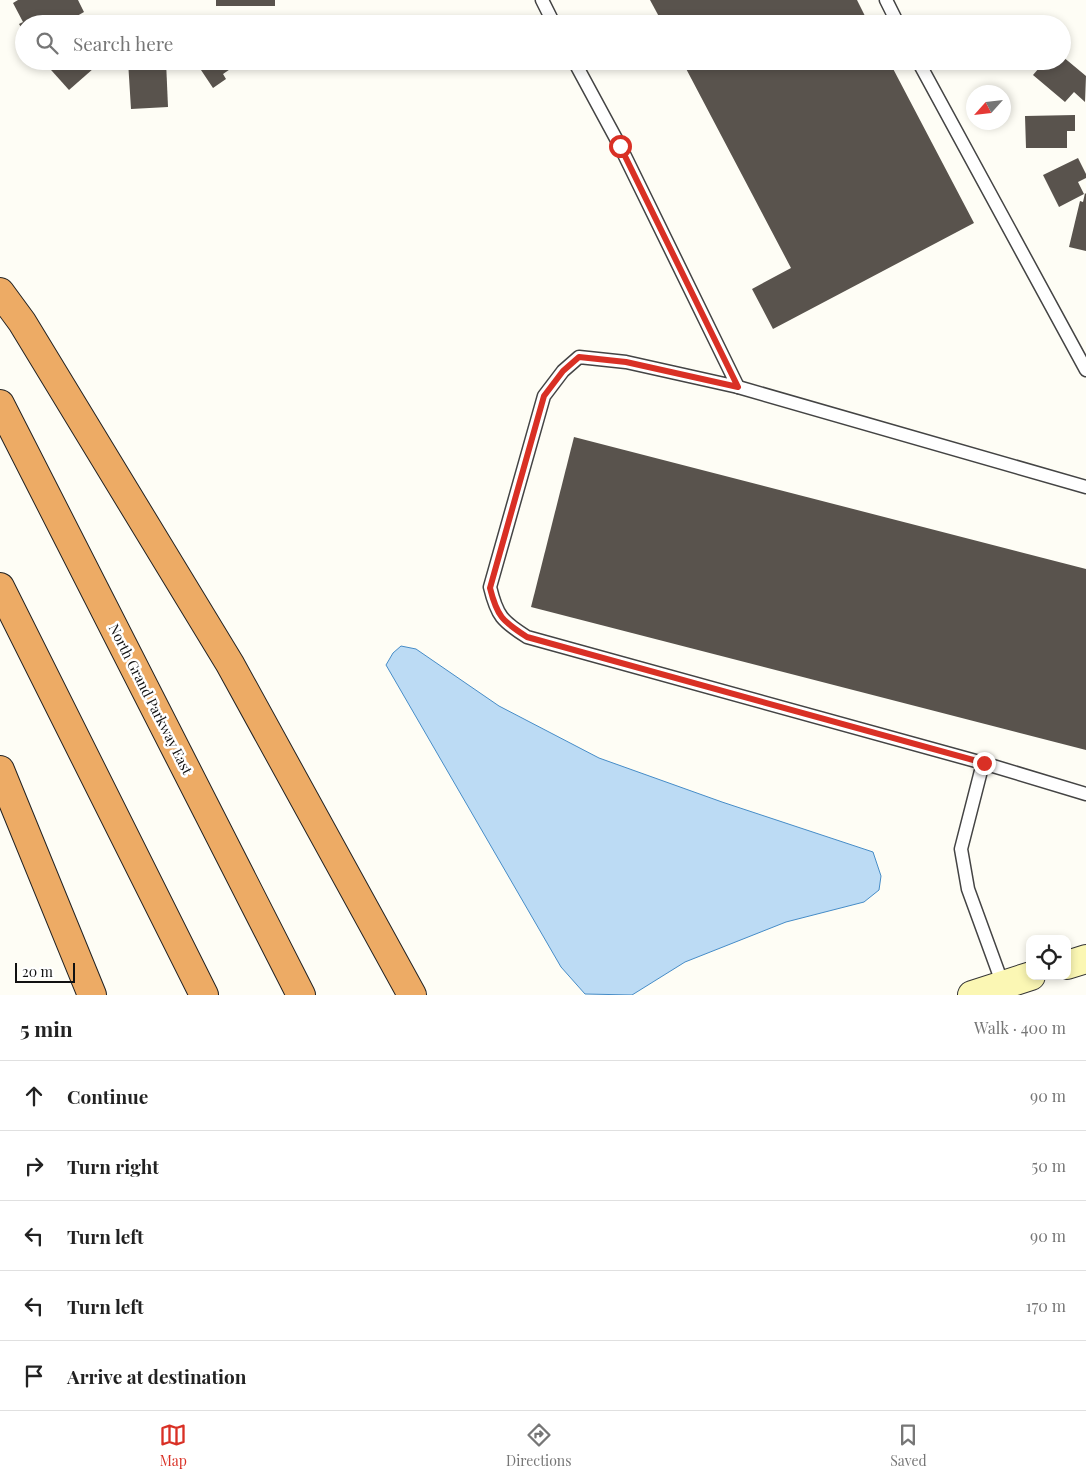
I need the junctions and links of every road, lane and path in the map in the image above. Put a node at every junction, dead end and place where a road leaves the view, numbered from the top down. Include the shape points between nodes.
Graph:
1 (542, 0) edge
2 (886, 0) edge
3 (550, 15) edge
4 (894, 15) edge
5 (579, 70) edge
6 (923, 70) edge
7 (0, 292) edge
8 (1086, 370) edge
9 (738, 387) junction
10 (0, 404) edge
11 (1086, 487) edge
12 (0, 587) edge
13 (984, 763) junction
14 (0, 770) edge
15 (1086, 794) edge
16 (1086, 959) edge
17 (1071, 964) edge
18 (1026, 978) edge
19 (1003, 985) junction
20 (92, 995) edge
21 (204, 995) edge
22 (301, 995) edge
23 (412, 995) edge
24 (972, 995) edge

1 - 3 lane
2 - 4 lane
5 - 9 lane via 620,146
6 - 8 lane
7 - 23 highway via 22,322 230,664
9 - 11 lane
9 - 13 lane via 626,362 579,357 563,371 544,396 490,588 495,608 508,624 527,637
10 - 22 highway, North Grand Parkway East
12 - 21 highway
13 - 15 lane
13 - 19 lane via 961,849 968,889
14 - 20 highway
16 - 17 main road
18 - 19 main road
19 - 24 main road

